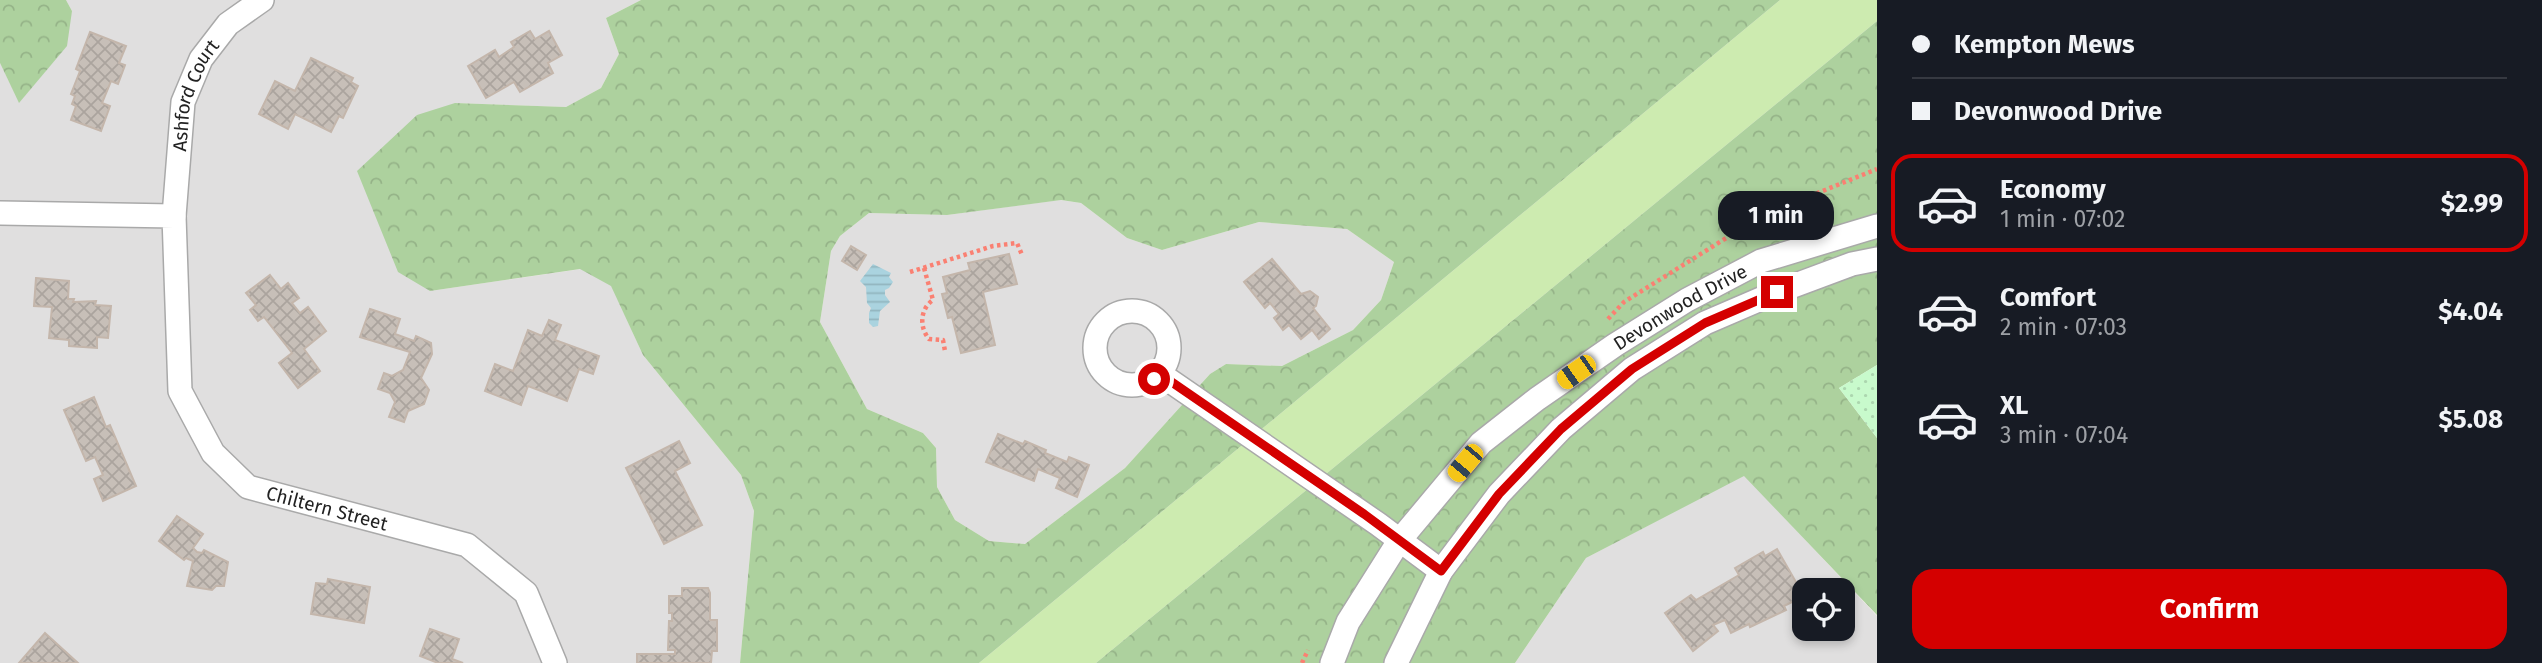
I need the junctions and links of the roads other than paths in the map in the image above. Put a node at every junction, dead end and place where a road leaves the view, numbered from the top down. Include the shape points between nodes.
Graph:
1 (262, 0) edge
2 (0, 213) edge
3 (174, 216) junction
4 (1877, 226) edge
5 (1877, 259) edge
6 (1160, 374) dead end
7 (1399, 541) junction
8 (1441, 571) junction
9 (555, 663) edge
10 (1332, 663) edge
11 (1396, 663) edge

1 - 3 street, Ashford Court via 228,24 201,59 183,102
2 - 3 street
3 - 9 street, Chiltern Street via 180,391 213,453 248,487 467,545 526,593
4 - 7 street, Devonwood Drive via 1761,261 1615,345 1481,443
5 - 8 street, Devonwood Drive via 1840,269 1705,323 1632,369 1561,429 1499,494
6 - 7 street
7 - 8 street
7 - 10 street, Devonwood Drive via 1348,622
8 - 11 street, Devonwood Drive

